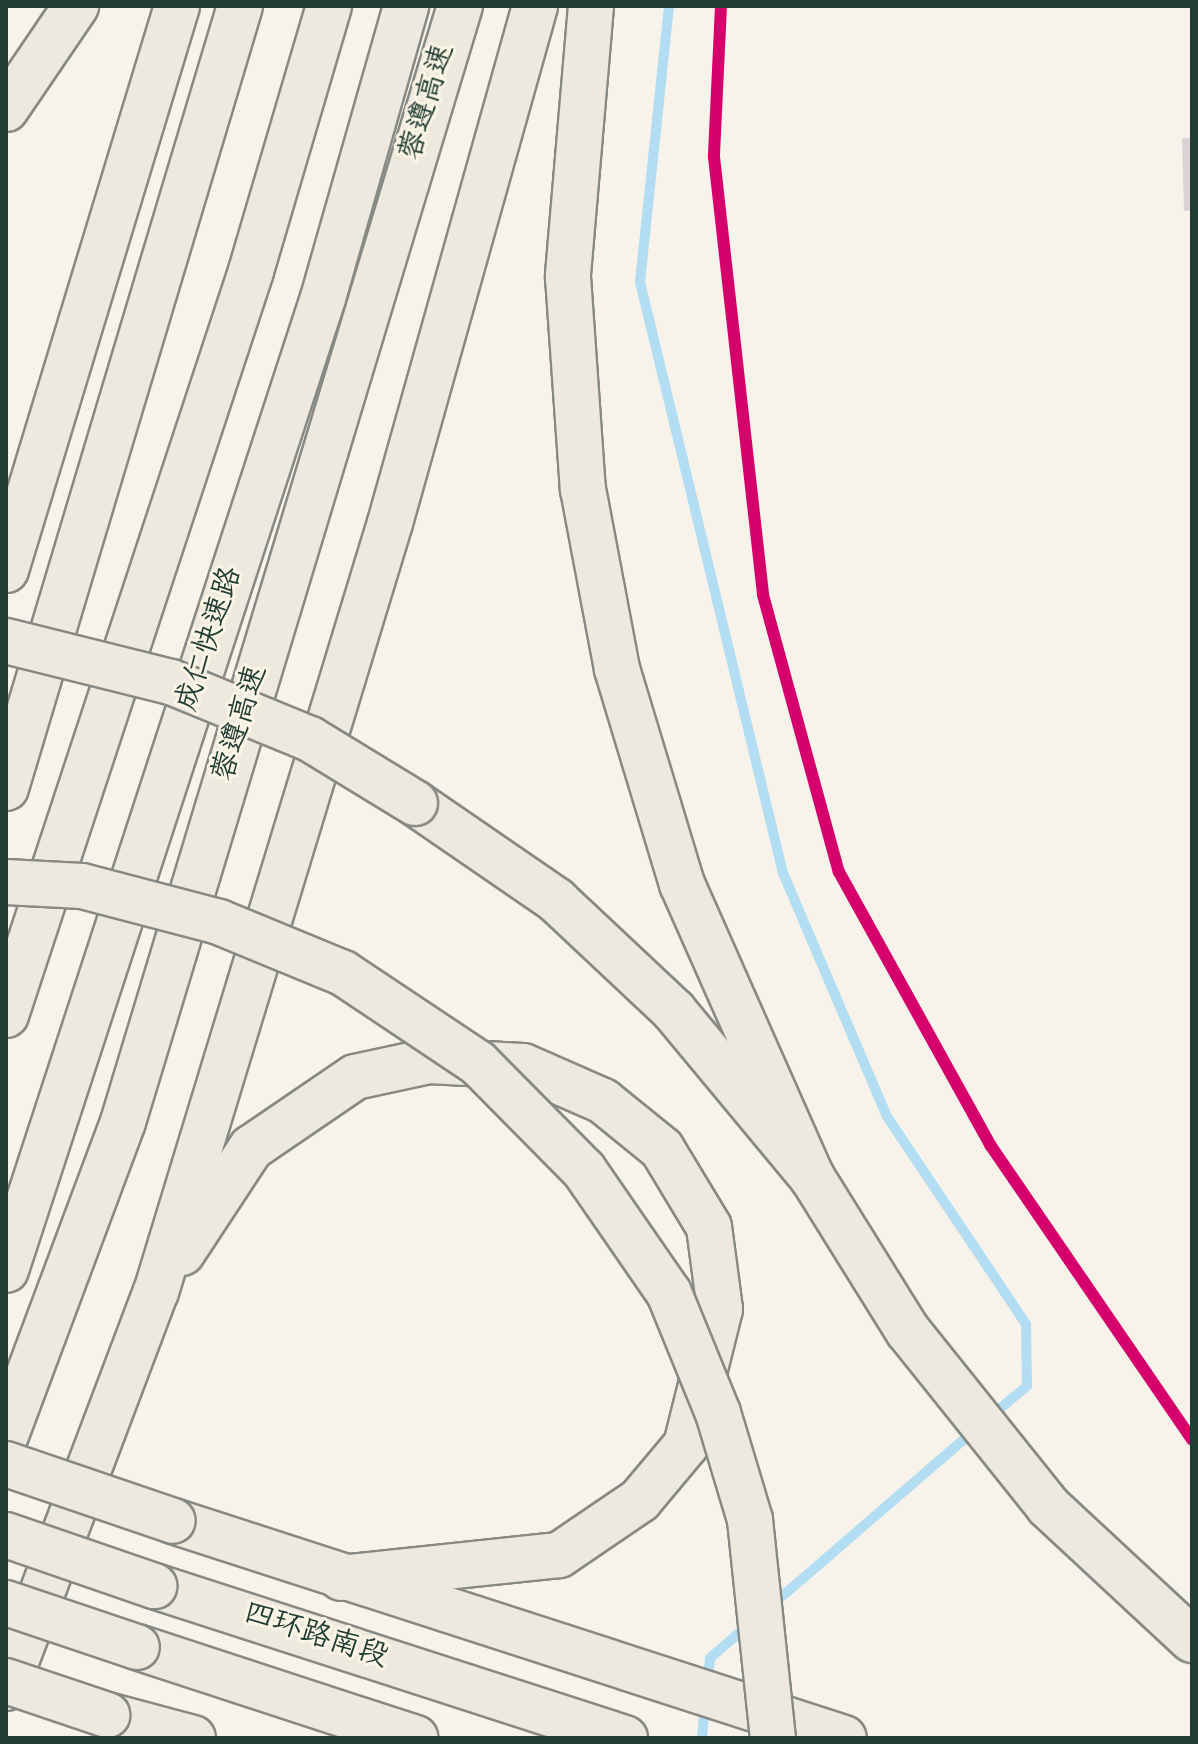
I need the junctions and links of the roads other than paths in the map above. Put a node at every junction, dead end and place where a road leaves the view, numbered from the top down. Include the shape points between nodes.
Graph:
1 (76, 6) edge
2 (177, 6) edge
3 (240, 6) edge
4 (329, 6) edge
5 (406, 6) edge
6 (460, 6) edge
7 (535, 6) edge
8 (591, 6) edge
9 (6, 109) edge
10 (6, 570) edge
11 (6, 641) edge
12 (6, 788) edge
13 (6, 882) edge
14 (6, 1015) edge
15 (812, 1177) junction
16 (6, 1270) edge
17 (156, 1292) junction
18 (6, 1435) edge
19 (6, 1464) edge
20 (6, 1535) edge
21 (341, 1578) junction
22 (6, 1603) edge
23 (1192, 1640) edge
24 (6, 1681) edge
25 (6, 1688) edge
26 (107, 1715) junction
27 (808, 1734) edge
28 (618, 1736) edge
29 (158, 1738) edge
30 (193, 1738) edge
31 (415, 1738) edge

1 - 9 highway
2 - 10 highway
3 - 12 highway
4 - 14 highway via 251,271
5 - 16 highway, 成仁快速路 via 318,314
6 - 18 highway, 蓉遵高速 via 123,1122
7 - 17 highway via 390,523
8 - 15 highway via 568,277 583,489 617,669 682,884
11 - 15 highway, bridge via 171,682 310,739 415,803 556,900 652,990
13 - 27 highway, bridge via 82,886 219,922 343,973 478,1063 584,1170 669,1293 718,1413
15 - 23 highway via 908,1331 1048,1506
17 - 21 highway via 251,1148 355,1077 429,1061 523,1066 603,1101 662,1149 709,1227 720,1309 686,1445 640,1500 559,1555
17 - 25 highway
19 - 21 highway, bridge
20 - 28 highway, 四环路南段, bridge
21 - 27 highway
22 - 31 highway, bridge
24 - 26 highway, bridge
26 - 29 highway
26 - 30 highway

